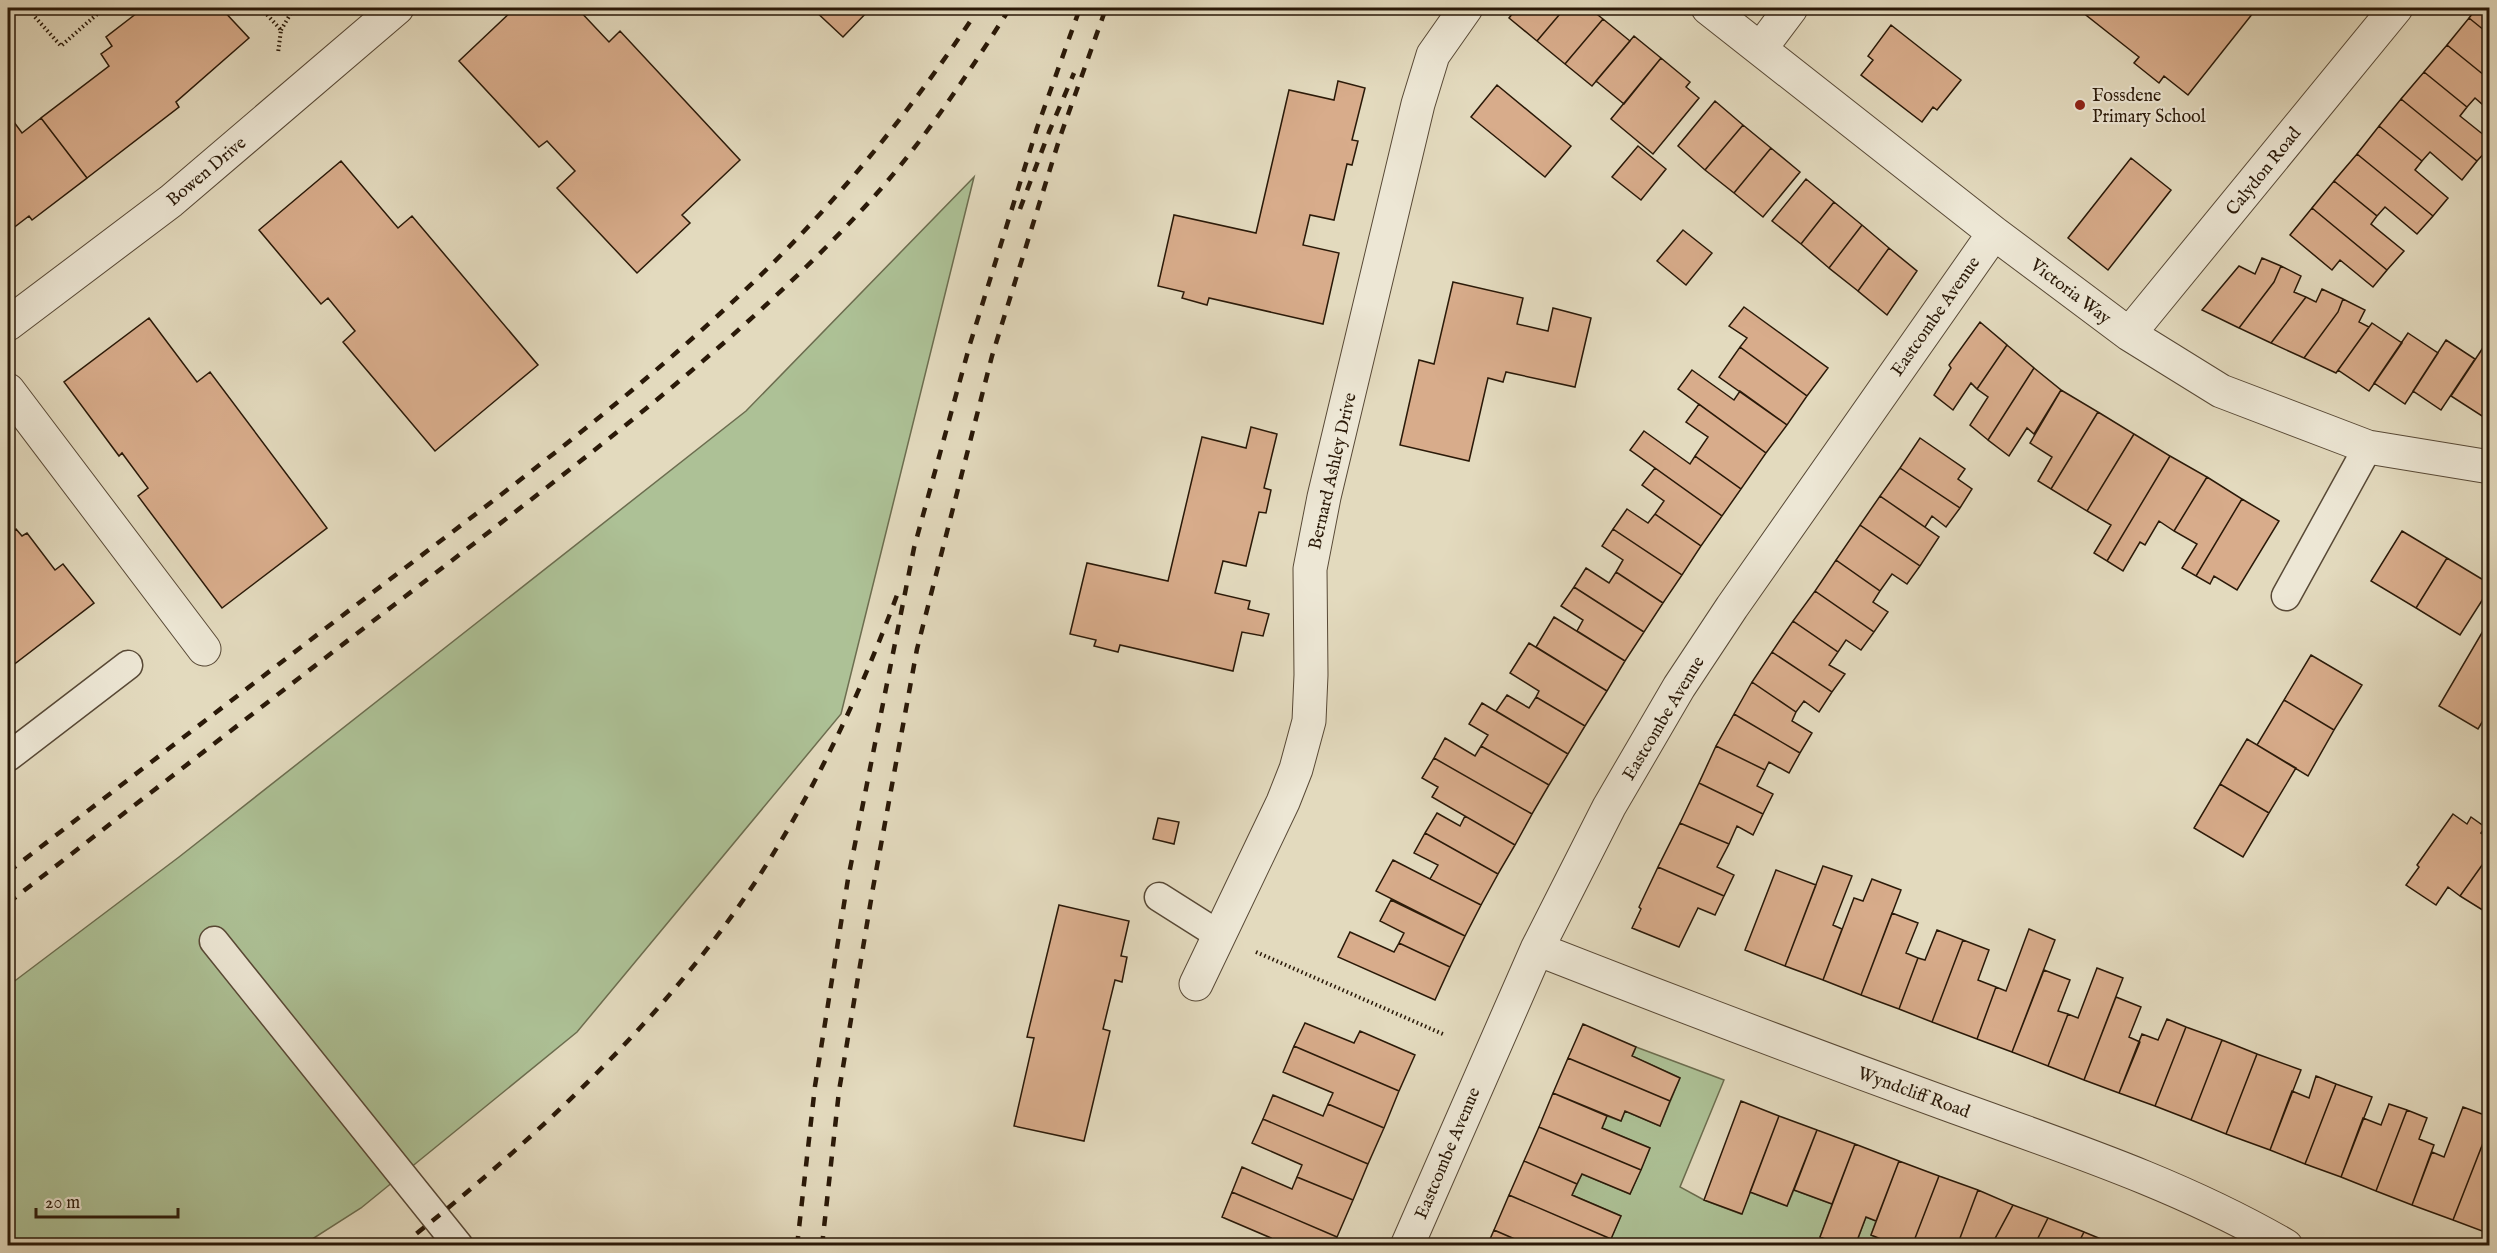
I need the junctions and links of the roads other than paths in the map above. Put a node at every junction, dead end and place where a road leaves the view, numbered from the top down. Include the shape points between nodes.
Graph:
1 (397, 8) edge
2 (1466, 8) edge
3 (1708, 8) edge
4 (1791, 8) edge
5 (2396, 8) edge
6 (1761, 48) junction
7 (1994, 233) junction
8 (8, 324) edge
9 (2129, 334) junction
10 (8, 390) edge
11 (2368, 447) junction
12 (2490, 467) edge
13 (2286, 596) dead end
14 (204, 649) dead end
15 (128, 665) dead end
16 (8, 757) edge
17 (1159, 897) dead end
18 (1219, 935) junction
19 (214, 940) dead end
20 (1537, 949) junction
21 (1196, 984) dead end
22 (459, 1245) edge
23 (1407, 1245) edge
24 (2286, 1245) edge

1 - 8 street, Bowen Drive via 171,201
2 - 18 street, Bernard Ashley Drive via 1433,55 1418,104 1324,497 1310,569 1311,675 1306,730 1296,769
3 - 6 street, Victoria Way
4 - 6 street
5 - 9 street, Calydon Road
6 - 7 street, Victoria Way
7 - 9 street, Victoria Way
7 - 20 street, Eastcombe Avenue via 1679,687 1609,807
9 - 11 street, Victoria Way via 2221,391
10 - 14 street
11 - 12 street, Victoria Way
11 - 13 lane
15 - 16 lane
17 - 18 lane
18 - 21 street, Bernard Ashley Drive
19 - 22 lane
20 - 23 street, Eastcombe Avenue
20 - 24 street, Wyndcliff Road via 1800,1051 2127,1169

